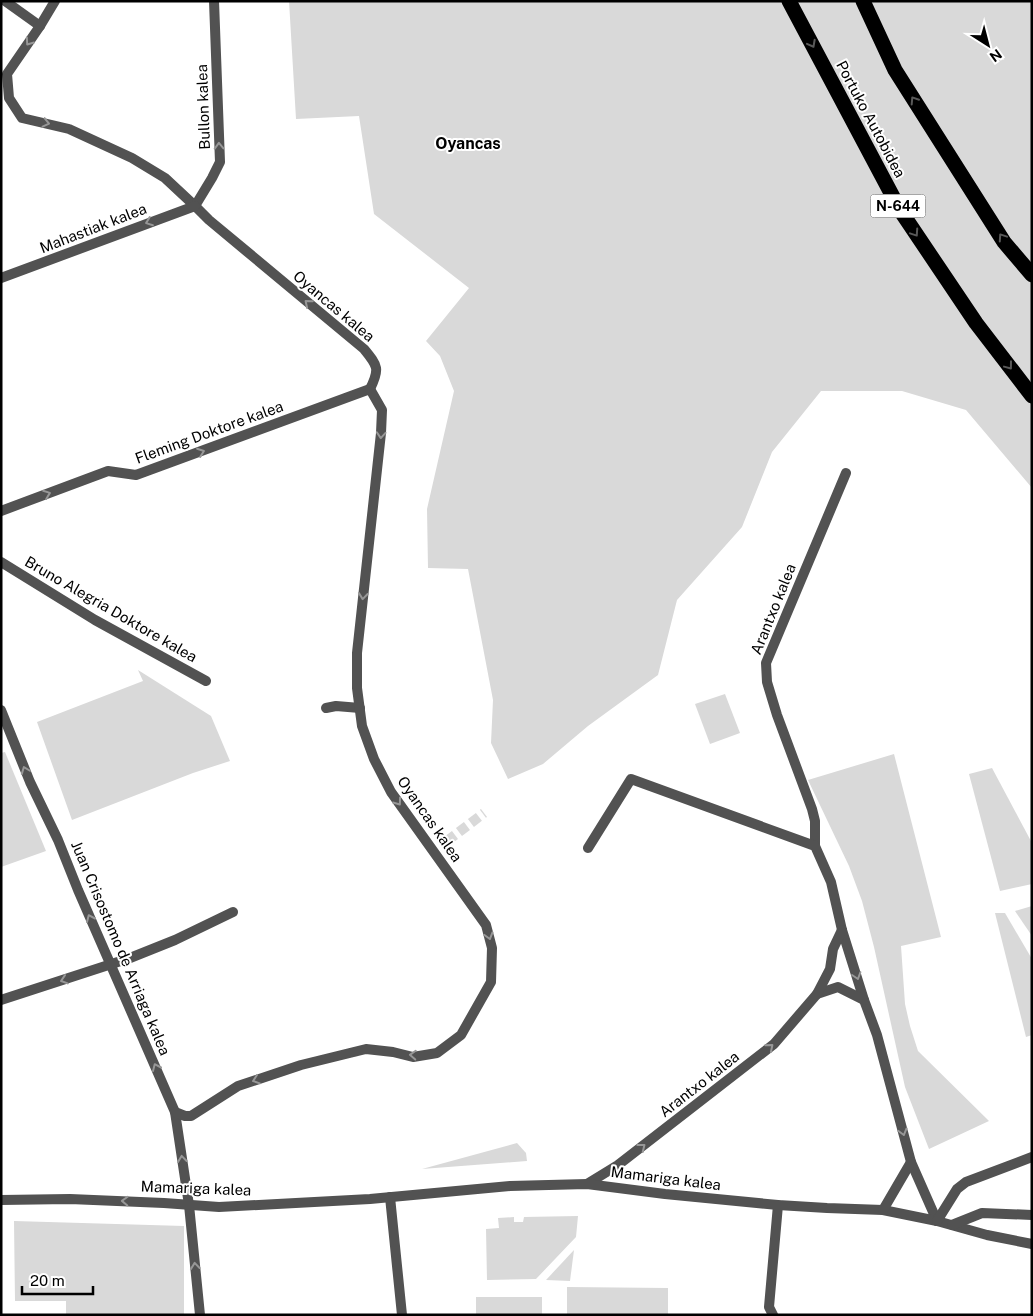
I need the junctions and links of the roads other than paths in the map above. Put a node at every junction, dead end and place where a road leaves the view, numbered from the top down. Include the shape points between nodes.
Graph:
1 (5, 1) edge
2 (56, 1) edge
3 (214, 1) edge
4 (789, 1) edge
5 (862, 1) edge
6 (40, 26) junction
7 (195, 206) junction
8 (1032, 275) edge
9 (1, 278) edge
10 (370, 389) junction
11 (1032, 396) edge
12 (846, 473) dead end
13 (1, 511) edge
14 (1, 562) edge
15 (206, 680) dead end
16 (326, 708) dead end
17 (360, 708) junction
18 (1, 710) edge
19 (12, 734) junction
20 (1, 737) edge
21 (815, 846) junction
22 (588, 848) dead end
23 (233, 912) dead end
24 (842, 930) junction
25 (110, 965) junction
26 (817, 994) junction
27 (1, 1000) edge
28 (864, 1000) junction
29 (175, 1112) junction
30 (1032, 1157) edge
31 (911, 1162) junction
32 (587, 1184) junction
33 (390, 1197) junction
34 (1, 1200) edge
35 (189, 1205) junction
36 (778, 1205) junction
37 (883, 1210) junction
38 (1032, 1214) edge
39 (937, 1221) junction
40 (952, 1226) junction
41 (1032, 1244) edge
42 (200, 1315) edge
43 (402, 1315) edge
44 (773, 1315) edge

1 - 6 street
2 - 6 street, Oyancas kalea
7 -> 3 street, Bullon kalea via 220,162
4 -> 11 highway, Portuko Autobidea / N-644 via 900,210 976,323
8 -> 5 highway via 1004,242 895,70
6 -> 7 street, Oyancas kalea via 7,74 9,98 22,118 69,129 132,158 165,178
7 -> 9 street, Mahastiak kalea
10 -> 7 street, Oyancas kalea via 377,377 376,364 364,349
13 -> 10 street, Fleming Doktore kalea via 108,471 136,475
10 -> 17 street, Oyancas kalea via 382,410 357,653
12 - 21 street, Arantxo kalea via 766,663 767,682 812,808
14 - 15 street, Bruno Alegria Doktore kalea via 95,620
16 - 17 street
17 -> 29 street, Oyancas kalea via 368,743 391,792 486,925 492,948 491,982 461,1036 437,1052 414,1057 366,1049 301,1065 238,1086 191,1116
18 - 19 street, Juan Crisostomo de Arriaga kalea
19 - 20 street
25 -> 19 street, Juan Crisostomo de Arriaga kalea
21 - 22 street via 631,779
21 - 24 street, Arantxo kalea via 831,882
23 - 25 street via 175,940
24 - 26 street, Arantxo kalea via 833,949 830,969
24 -> 28 street, Arantxo kalea
25 -> 27 street
29 -> 25 street, Juan Crisostomo de Arriaga kalea
26 - 28 street via 838,987
32 -> 26 street, Arantxo kalea via 618,1165 774,1044
28 -> 31 street, Arantxo kalea via 877,1035
35 -> 29 street, Juan Crisostomo de Arriaga kalea
30 - 39 street via 957,1188
31 - 37 street
31 - 39 street, Arantxo kalea
32 - 33 street, Mamariga kalea via 510,1186
32 - 36 street, Mamariga kalea
33 - 35 street, Mamariga kalea via 219,1207
33 - 43 street
35 -> 34 street, Mamariga kalea
42 -> 35 street, Juan Crisostomo de Arriaga kalea
36 - 37 street, Mamariga kalea
36 - 44 street via 769,1307
37 - 39 street, Mamariga kalea
38 - 40 street via 982,1213
39 - 40 street, Mamariga kalea
40 - 41 street, Mamariga kalea

